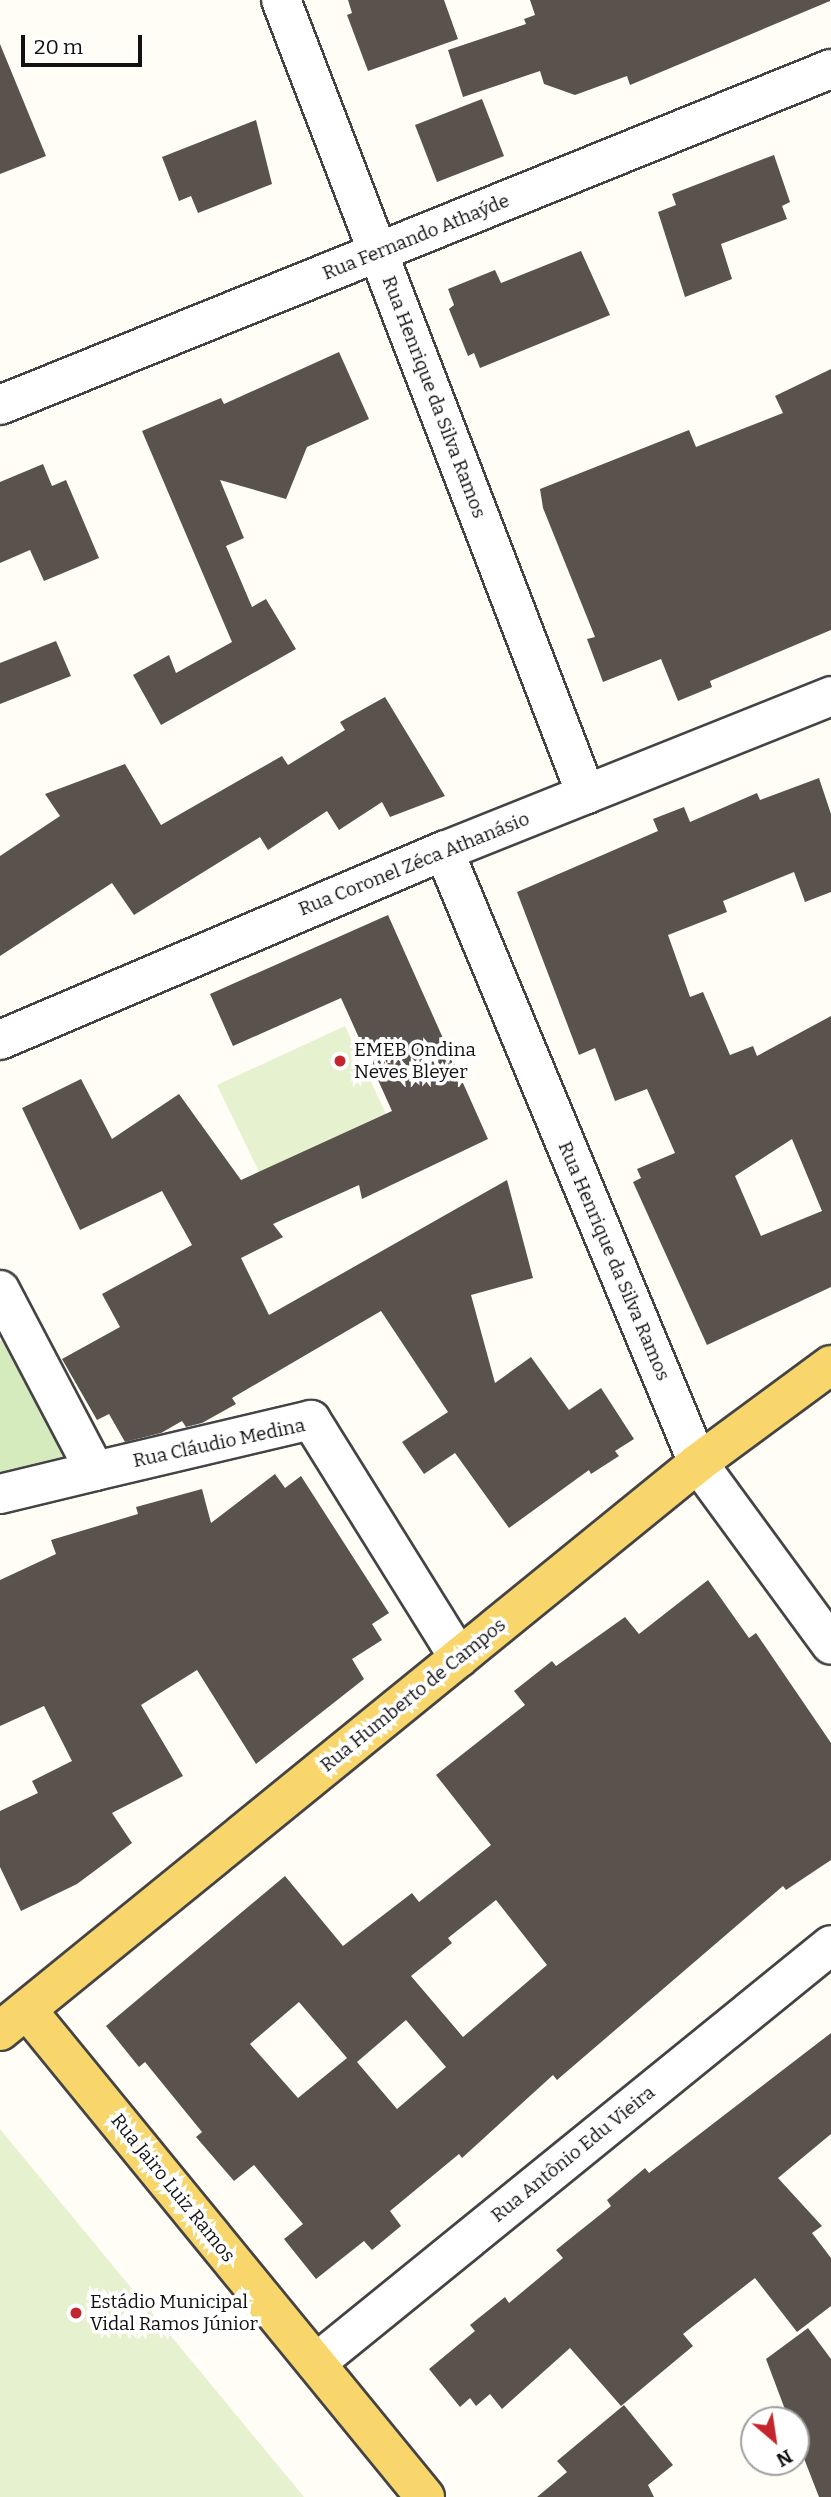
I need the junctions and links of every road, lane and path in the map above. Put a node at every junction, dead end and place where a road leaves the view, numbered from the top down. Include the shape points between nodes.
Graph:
1 (281, 0) edge
2 (831, 69) edge
3 (378, 252) junction
4 (0, 405) edge
5 (831, 696) edge
6 (586, 794) junction
7 (443, 851) junction
8 (0, 1040) edge
9 (0, 1290) edge
10 (831, 1365) edge
11 (698, 1463) junction
12 (95, 1471) junction
13 (0, 1494) edge
14 (831, 1644) edge
15 (459, 1658) junction
16 (831, 1945) edge
17 (13, 2020) edge
18 (316, 2363) junction
19 (425, 2497) edge

1 - 3 street, Rua Henrique da Silva Ramos
2 - 3 street, Rua Fernando Athaýde
3 - 4 street, Rua Fernando Athaýde
3 - 6 street, Rua Henrique da Silva Ramos
5 - 6 street, Rua Coronel Zéca Athanásio
6 - 7 street, Rua Coronel Zéca Athanásio
7 - 8 street, Rua Coronel Zéca Athanásio
7 - 11 street, Rua Henrique da Silva Ramos
9 - 12 street
10 - 11 main road, Rua Humberto de Campos
11 - 14 street, Rua Henrique da Silva Ramos
11 - 15 main road, Rua Humberto de Campos
12 - 13 street
12 - 15 street, Rua Cláudio Medina via 311,1420
15 - 17 main road, Rua Humberto de Campos
16 - 18 street, Rua Antônio Edu Vieira
17 - 18 main road, Rua Jairo Luiz Ramos
18 - 19 main road, Rua Jairo Luiz Ramos

